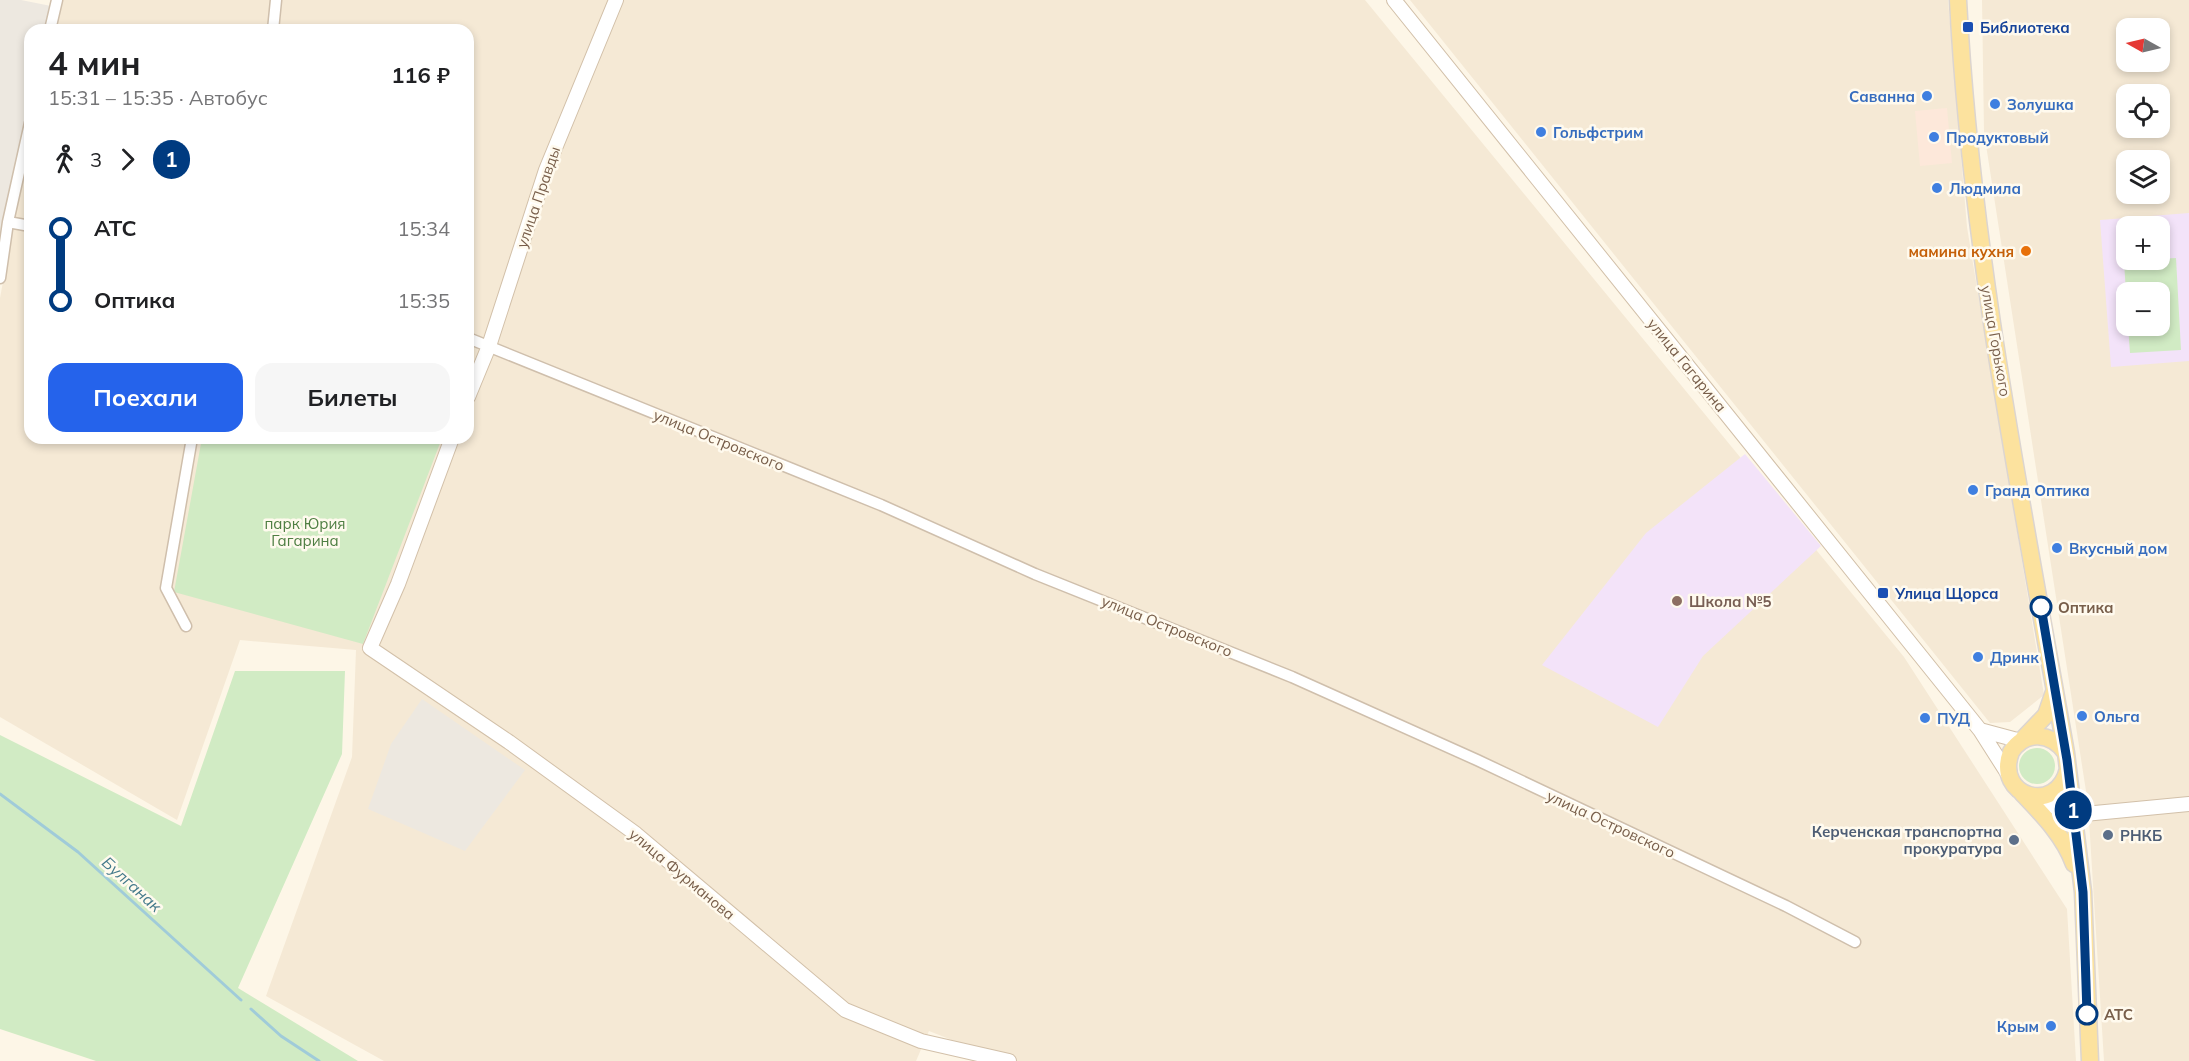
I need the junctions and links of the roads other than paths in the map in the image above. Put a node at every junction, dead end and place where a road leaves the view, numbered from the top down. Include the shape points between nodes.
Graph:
1 (57, 0) edge
2 (276, 0) edge
3 (616, 0) edge
4 (1394, 0) edge
5 (1958, 0) edge
6 (51, 24) edge
7 (274, 24) edge
8 (24, 150) edge
9 (8, 222) junction
10 (24, 225) edge
11 (0, 278) edge
12 (474, 340) edge
13 (489, 346) junction
14 (474, 383) edge
15 (191, 444) edge
16 (450, 444) edge
17 (186, 626) dead end
18 (2054, 679) junction
19 (1980, 730) junction
20 (2021, 741) junction
21 (2067, 760) junction
22 (2008, 774) junction
23 (2022, 793) junction
24 (2189, 804) edge
25 (2074, 815) junction
26 (2083, 892) junction
27 (1855, 942) dead end
28 (1009, 1061) edge
29 (2090, 1061) edge

1 - 6 street
2 - 7 street
3 - 13 main road, улица Правды via 546,170
4 - 19 main road, улица Гагарина
5 - 18 main road, улица Горького via 1975,211
8 - 9 street
9 - 10 street
9 - 11 street
12 - 13 street, улица Островского
13 - 14 main road, улица Правды
13 - 27 street, улица Островского via 1292,677 1477,760
15 - 17 street via 166,588
16 - 28 main road, улица Фурманова via 370,648 636,834 845,1010 921,1041
18 - 20 main road, улица Горького via 2054,695 2046,715
18 - 21 main road, улица Горького
19 - 20 main road
19 - 22 main road, улица Гагарина
20 - 21 main road via 2044,736 2059,743
20 - 22 main road via 2011,752
21 - 23 main road via 2063,783 2050,794
21 - 25 main road, улица Горького
22 - 23 main road
23 - 25 main road
23 - 26 main road, улица Горького via 2068,849
24 - 25 main road
25 - 26 main road, улица Горького
26 - 29 main road, улица Горького

